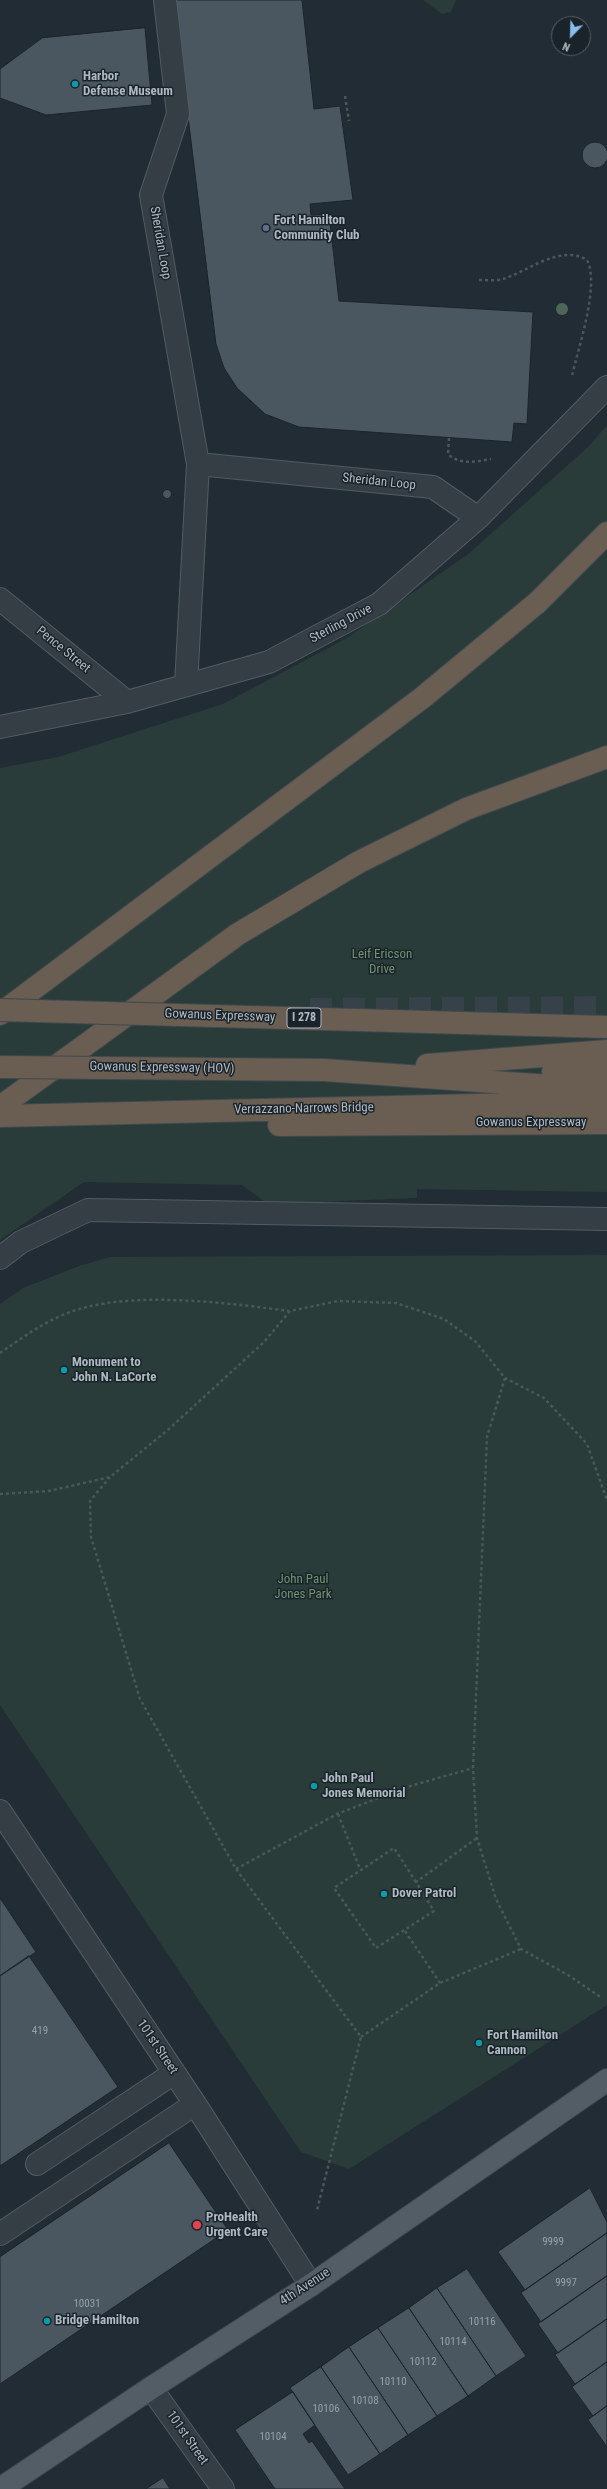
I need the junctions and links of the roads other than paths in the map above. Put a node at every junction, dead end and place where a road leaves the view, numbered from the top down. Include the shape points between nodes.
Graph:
1 (165, 0) edge
2 (607, 387) edge
3 (198, 464) junction
4 (478, 518) junction
5 (607, 533) edge
6 (0, 599) edge
7 (186, 685) junction
8 (127, 702) junction
9 (0, 727) edge
10 (607, 757) edge
11 (0, 1010) edge
12 (0, 1014) edge
13 (607, 1027) edge
14 (607, 1051) edge
15 (0, 1067) edge
16 (324, 1070) junction
17 (607, 1073) edge
18 (607, 1090) edge
19 (607, 1102) edge
20 (0, 1107) edge
21 (0, 1116) edge
22 (607, 1123) edge
23 (0, 1129) edge
24 (607, 1219) edge
25 (0, 1258) edge
26 (0, 1811) edge
27 (174, 2073) junction
28 (607, 2080) edge
29 (195, 2104) junction
30 (37, 2164) dead end
31 (0, 2234) edge
32 (312, 2285) junction
33 (151, 2388) junction
34 (0, 2489) edge
35 (223, 2489) edge

1 - 3 street, Sheridan Loop via 178,114 152,196
2 - 4 street, Sterling Drive
3 - 4 street, Sheridan Loop via 433,487
3 - 7 street, Sheridan Loop
4 - 7 street, Sterling Drive via 379,604 269,662
5 - 12 highway via 538,602 422,698
6 - 8 street, Pence Street
7 - 8 street, Sterling Drive
8 - 9 street, Sterling Drive
10 - 20 highway via 473,807 359,862 238,934
11 - 13 highway, Gowanus Expressway / I 278, bridge
14 - 16 highway via 401,1067
15 - 16 highway, Gowanus Expressway (HOV), bridge
16 - 17 highway
16 - 18 highway
19 - 21 highway, Verrazzano-Narrows Bridge
22 - 23 highway, Gowanus Expressway
24 - 25 street via 88,1210 21,1242
26 - 27 street, 101st Street
27 - 29 street, 101st Street
27 - 30 street
28 - 32 main road, 4th Avenue
29 - 31 street
29 - 32 street, 101st Street
32 - 33 main road, 4th Avenue
33 - 34 main road, 4th Avenue
33 - 35 street, 101st Street

